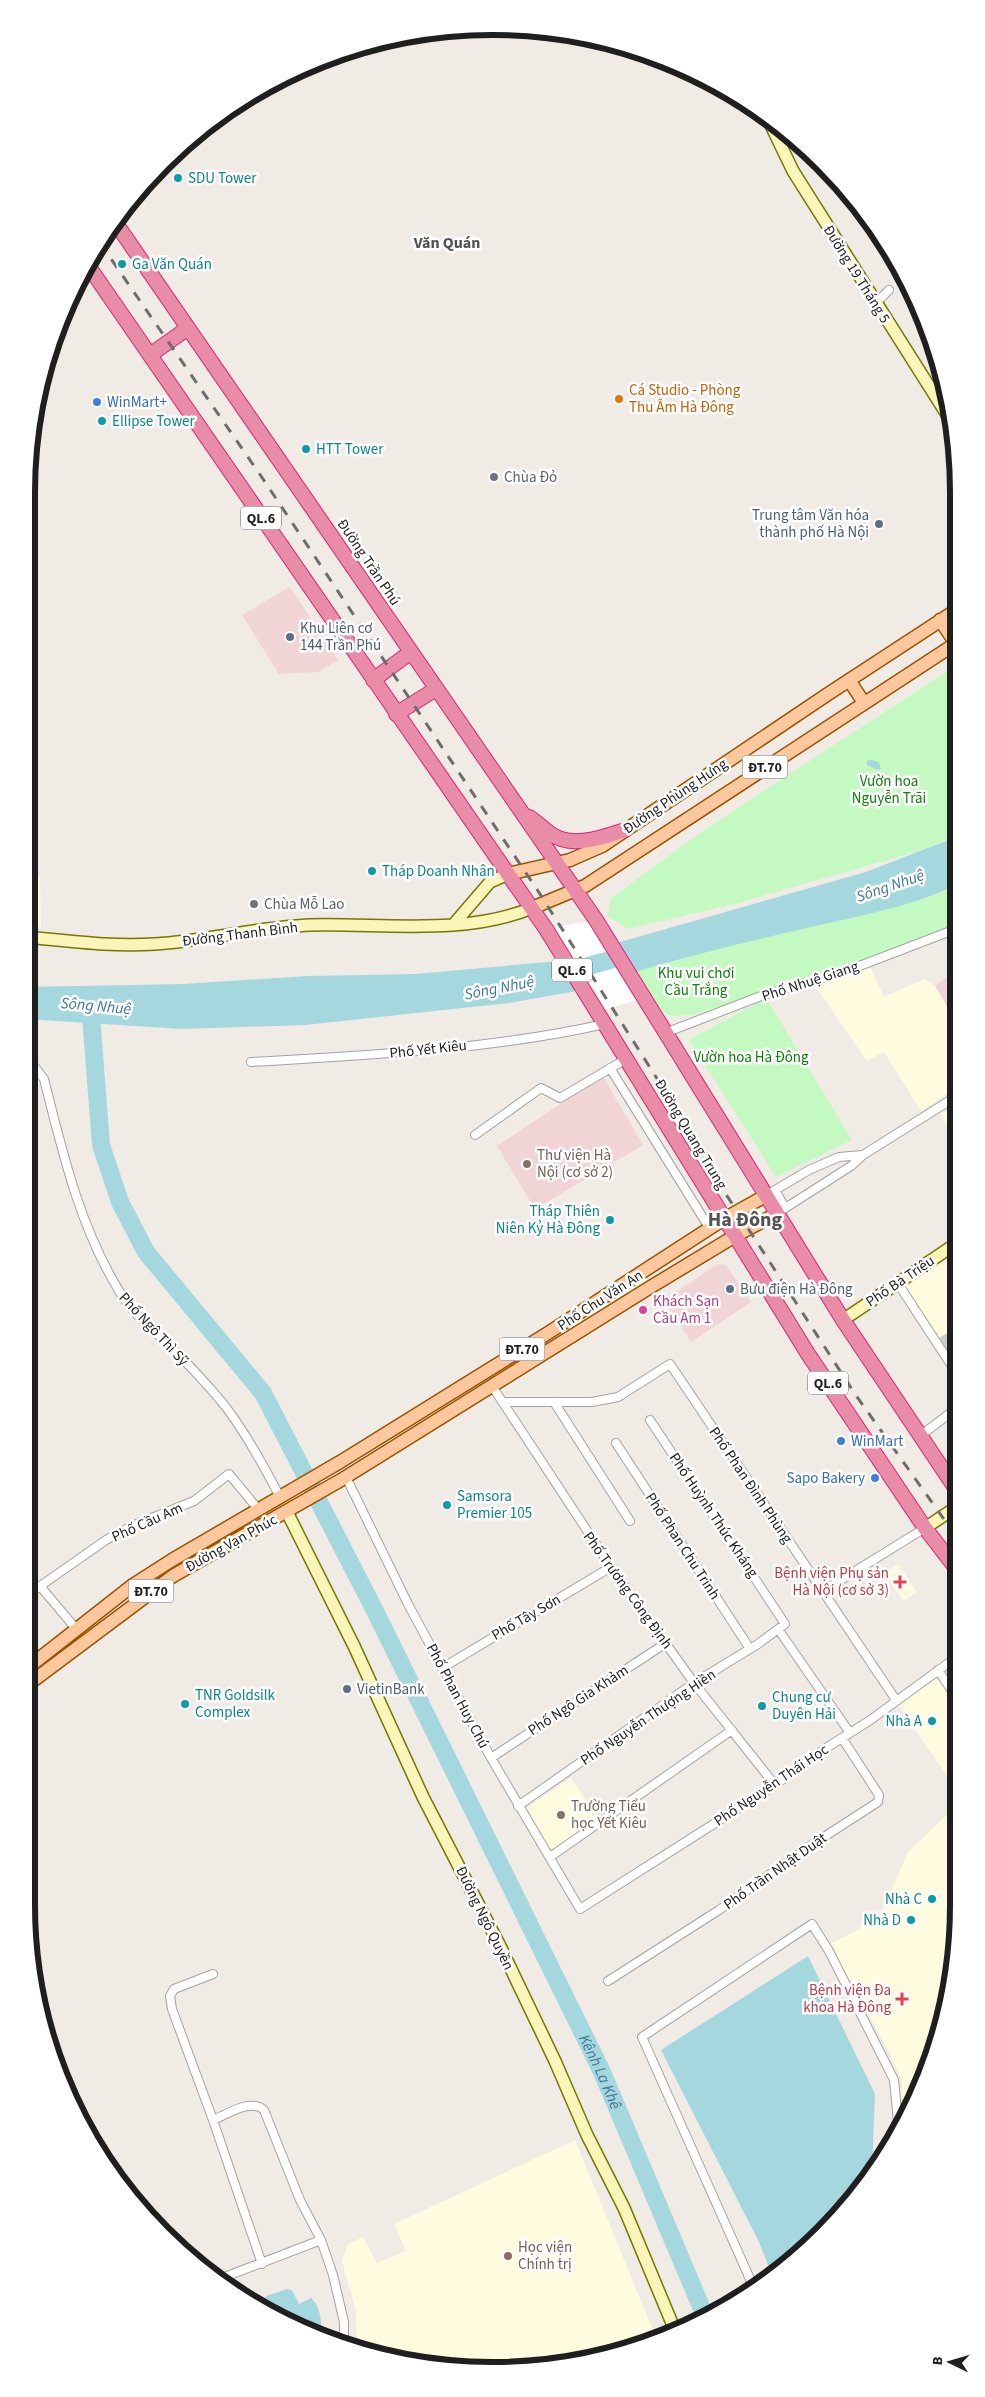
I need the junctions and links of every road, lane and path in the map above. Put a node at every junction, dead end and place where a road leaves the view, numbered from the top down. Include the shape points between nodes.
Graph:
1 (775, 133) edge
2 (119, 228) edge
3 (92, 271) edge
4 (889, 290) dead end
5 (876, 303) junction
6 (188, 328) junction
7 (150, 355) junction
8 (941, 406) edge
9 (950, 614) edge
10 (940, 620) junction
11 (950, 635) edge
12 (950, 646) edge
13 (411, 652) junction
14 (373, 680) junction
15 (849, 680) junction
16 (436, 689) junction
17 (864, 703) junction
18 (396, 714) junction
19 (522, 812) junction
20 (625, 830) junction
21 (556, 863) junction
22 (508, 874) junction
23 (575, 890) junction
24 (532, 908) junction
25 (454, 925) junction
26 (950, 932) edge
27 (35, 938) edge
28 (644, 998) joint
29 (604, 1024) junction
30 (665, 1033) junction
31 (626, 1059) junction
32 (251, 1062) dead end
33 (35, 1067) edge
34 (610, 1068) junction
35 (950, 1100) edge
36 (475, 1135) dead end
37 (863, 1155) junction
38 (770, 1193) junction
39 (781, 1211) junction
40 (724, 1219) junction
41 (710, 1229) junction
42 (735, 1236) junction
43 (720, 1245) junction
44 (950, 1248) edge
45 (897, 1282) junction
46 (842, 1320) junction
47 (548, 1333) junction
48 (556, 1347) junction
49 (950, 1363) edge
50 (492, 1386) junction
51 (503, 1402) junction
52 (554, 1402) junction
53 (950, 1413) edge
54 (650, 1420) dead end
55 (392, 1429) junction
56 (920, 1436) junction
57 (616, 1443) dead end
58 (401, 1444) junction
59 (336, 1464) junction
60 (344, 1479) junction
61 (950, 1480) edge
62 (283, 1496) junction
63 (258, 1509) junction
64 (290, 1510) junction
65 (950, 1511) edge
66 (630, 1521) dead end
67 (925, 1528) junction
68 (197, 1546) junction
69 (204, 1558) junction
70 (950, 1561) edge
71 (611, 1567) junction
72 (41, 1588) junction
73 (35, 1591) edge
74 (823, 1591) junction
75 (778, 1629) junction
76 (77, 1630) junction
77 (666, 1643) junction
78 (750, 1649) junction
79 (35, 1662) edge
80 (950, 1662) edge
81 (442, 1668) junction
82 (938, 1670) junction
83 (35, 1679) edge
84 (694, 1683) junction
85 (950, 1688) edge
86 (896, 1700) junction
87 (732, 1730) junction
88 (850, 1733) junction
89 (842, 1738) junction
90 (491, 1758) junction
91 (775, 1785) junction
92 (518, 1806) junction
93 (550, 1858) junction
94 (580, 1909) joint
95 (213, 1974) dead end
96 (608, 1981) dead end
97 (898, 2117) edge
98 (213, 2120) junction
99 (321, 2240) junction
100 (262, 2264) junction
101 (227, 2276) edge
102 (751, 2282) edge
103 (673, 2325) edge
104 (344, 2338) edge

1 - 5 street, Đường 19 Tháng 5 via 793,171
2 - 6 highway, Đường Trần Phú
3 - 7 highway, QL.6
4 - 5 street
5 - 8 street, Đường 19 Tháng 5
6 - 7 highway
6 - 13 highway, Đường Trần Phú
7 - 14 highway, QL.6
9 - 10 main road, Đường Phùng Hưng / ĐT.70
10 - 11 main road
10 - 15 main road, Đường Phùng Hưng / ĐT.70
12 - 17 main road, Đường Phùng Hưng / ĐT.70
13 - 14 highway
13 - 16 highway, Đường Trần Phú
14 - 18 highway, QL.6
15 - 17 main road
15 - 20 main road, Đường Phùng Hưng / ĐT.70
16 - 18 highway
16 - 19 highway, Đường Trần Phú
17 - 23 main road, Đường Phùng Hưng / ĐT.70 via 652,844
18 - 22 highway, QL.6
19 - 20 highway via 552,835 563,839 597,840
19 - 21 highway, Đường Trần Phú
20 - 21 main road, Đường Phùng Hưng / ĐT.70 via 602,846
21 - 22 main road, Đường Phùng Hưng / ĐT.70
21 - 23 highway, Đường Trần Phú
22 - 24 highway, QL.6
22 - 25 street via 490,882
23 - 24 main road, Đường Phùng Hưng / ĐT.70
23 - 28 highway, Đường Trần Phú
24 - 25 street, Đường Thanh Bình via 512,916
24 - 29 highway, Đường Quang Trung / QL.6
25 - 27 street, Đường Thanh Bình via 293,926 157,944 107,946
26 - 30 street, Phố Nhuệ Giang via 848,970 761,996
28 - 30 highway, Đường Quang Trung
29 - 31 highway, Đường Quang Trung / QL.6
29 - 32 street, Phố Yết Kiêu via 544,1036 399,1053
30 - 38 highway, Đường Quang Trung
31 - 34 street
31 - 40 highway, Đường Quang Trung / QL.6
33 - 62 street, Phố Ngô Thì Sỹ via 44,1079 76,1196 118,1290 227,1409
34 - 36 street via 560,1098 541,1088
34 - 41 street
35 - 37 street
37 - 38 street via 839,1157
37 - 39 street
38 - 39 highway, Đường Quang Trung
38 - 40 main road, Phố Chu Văn An / ĐT.70
39 - 42 main road, Phố Chu Văn An / ĐT.70
39 - 46 highway, Đường Quang Trung
40 - 41 main road, Phố Chu Văn An / ĐT.70
40 - 42 highway, Đường Quang Trung / QL.6
41 - 43 main road
41 - 47 main road, Phố Chu Văn An / ĐT.70
42 - 43 main road, Phố Chu Văn An / ĐT.70
42 - 67 highway, Đường Quang Trung / QL.6 via 808,1354
43 - 48 main road, Phố Chu Văn An / ĐT.70
44 - 45 street, Phố Bà Triệu
45 - 46 street, Phố Bà Triệu
45 - 49 street
46 - 56 highway, Đường Quang Trung
47 - 48 main road
47 - 55 main road, Phố Chu Văn An / ĐT.70
48 - 50 main road, Phố Chu Văn An / ĐT.70
50 - 51 street, Phố Trương Công Định
50 - 58 main road, Phố Chu Văn An / ĐT.70
51 - 52 street
51 - 71 street, Phố Trương Công Định
52 - 66 street
52 - 74 street, Phố Phan Đình Phùng via 592,1402 618,1397 670,1364
53 - 56 street
54 - 75 street, Phố Huỳnh Thúc Kháng via 785,1624
55 - 58 main road via 391,1440
55 - 59 main road, Phố Chu Văn An / ĐT.70
56 - 61 highway, Đường Quang Trung
57 - 78 street, Phố Phan Chu Trinh
58 - 60 main road, Phố Chu Văn An / ĐT.70
59 - 60 main road via 349,1466
59 - 62 main road, ĐT.70
60 - 64 main road, ĐT.70
60 - 81 street, Phố Phan Huy Chú
62 - 63 main road, Đường Vạn Phúc / ĐT.70
63 - 68 main road, Đường Vạn Phúc / ĐT.70
63 - 72 street, Phố Cầu Am via 229,1474 194,1501 124,1531
64 - 69 main road, Đường Vạn Phúc / ĐT.70
64 - 103 street, Đường Ngô Quyền via 419,1788 555,2061 624,2208
65 - 67 street
67 - 70 highway, Đường Quang Trung / QL.6
67 - 74 street
68 - 69 main road
68 - 76 main road, Đường Vạn Phúc / ĐT.70 via 133,1585
69 - 83 main road, Đường Vạn Phúc / ĐT.70 via 172,1576
71 - 77 street, Phố Trương Công Định
71 - 81 street, Phố Tây Sơn
72 - 73 street, Phố Cầu Am
72 - 76 street
74 - 86 street, Phố Phan Đình Phùng
75 - 78 street, Phố Nguyễn Thượng Hiền
75 - 88 street, Phố Huỳnh Thúc Kháng
76 - 79 main road, Đường Vạn Phúc / ĐT.70
77 - 84 street, Phố Trương Công Định
77 - 90 street, Phố Ngô Gia Khảm
78 - 84 street, Phố Nguyễn Thượng Hiền
80 - 82 street, Phố Nguyễn Thái Học
81 - 90 street, Phố Phan Huy Chú
82 - 85 street
82 - 86 street, Phố Nguyễn Thái Học
84 - 87 street, Phố Trương Công Định
84 - 92 street, Phố Nguyễn Thượng Hiền
86 - 88 street, Phố Nguyễn Thái Học
87 - 91 street, Phố Trương Công Định
87 - 93 street
88 - 89 street, Phố Nguyễn Thái Học
89 - 91 street, Phố Nguyễn Thái Học
89 - 96 street, Phố Trần Nhật Duật via 879,1795 878,1802
90 - 92 street, Phố Phan Huy Chú
91 - 94 street, Phố Nguyễn Thái Học
92 - 93 street, Phố Phan Huy Chú
93 - 94 street, Phố Phan Huy Chú
95 - 98 street via 174,1989 170,1996
97 - 102 street via 894,2080 829,1950 812,1924 642,2036
98 - 99 street via 250,2105 264,2110 300,2200
98 - 100 street
99 - 100 street
99 - 104 street via 333,2275 344,2322
100 - 101 street

